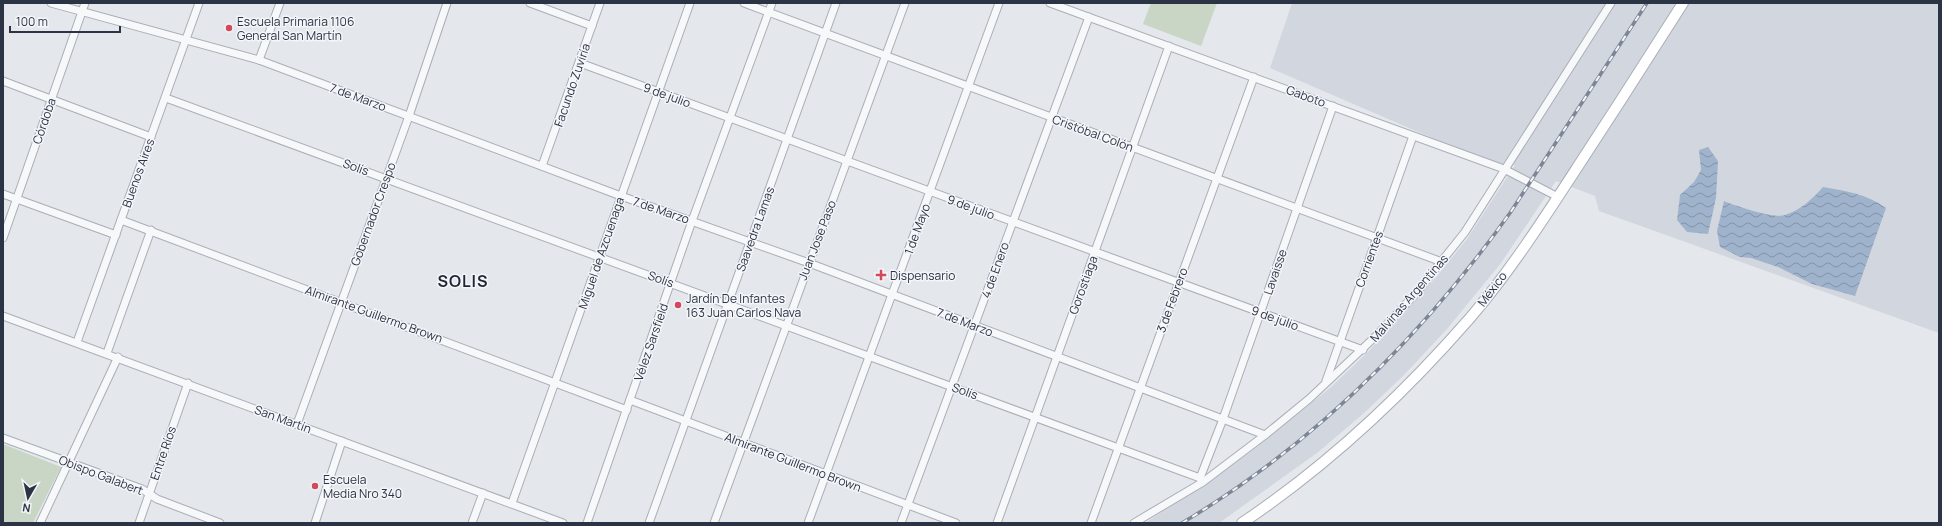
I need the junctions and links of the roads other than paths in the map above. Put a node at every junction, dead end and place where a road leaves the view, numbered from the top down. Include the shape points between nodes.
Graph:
1 (52, 3) edge
2 (85, 3) edge
3 (199, 3) edge
4 (280, 3) edge
5 (447, 3) edge
6 (530, 3) edge
7 (600, 3) edge
8 (690, 3) edge
9 (744, 3) edge
10 (772, 3) edge
11 (836, 3) edge
12 (904, 3) edge
13 (999, 3) edge
14 (1050, 3) edge
15 (1611, 3) edge
16 (1683, 3) edge
17 (82, 12) junction
18 (769, 12) junction
19 (1089, 17) junction
20 (592, 26) junction
21 (825, 33) junction
22 (187, 40) junction
23 (1169, 46) junction
24 (885, 55) junction
25 (259, 60) junction
26 (580, 63) junction
27 (1254, 77) junction
28 (3, 80) edge
29 (969, 86) junction
30 (658, 92) junction
31 (166, 98) junction
32 (52, 99) junction
33 (1333, 106) junction
34 (409, 116) junction
35 (1052, 117) junction
36 (730, 118) junction
37 (1413, 136) junction
38 (151, 137) junction
39 (788, 139) junction
40 (1132, 147) junction
41 (847, 161) junction
42 (542, 166) junction
43 (1504, 169) junction
44 (386, 178) junction
45 (1217, 179) junction
46 (931, 192) junction
47 (3, 194) edge
48 (621, 196) junction
49 (1558, 197) junction
50 (17, 199) junction
51 (1297, 208) junction
52 (121, 220) junction
53 (692, 221) junction
54 (1013, 222) junction
55 (151, 230) junction
56 (116, 235) junction
57 (3, 238) edge
58 (1376, 238) junction
59 (750, 242) junction
60 (1095, 252) junction
61 (600, 257) junction
62 (1442, 262) junction
63 (809, 263) junction
64 (1179, 282) junction
65 (671, 283) junction
66 (892, 294) junction
67 (340, 302) junction
68 (728, 304) junction
69 (1260, 312) junction
70 (3, 316) edge
71 (786, 325) junction
72 (974, 325) junction
73 (1340, 341) junction
74 (77, 342) junction
75 (1362, 350) junction
76 (107, 353) junction
77 (870, 356) junction
78 (1057, 356) junction
79 (118, 357) junction
80 (556, 382) junction
81 (1326, 383) junction
82 (188, 384) junction
83 (952, 386) junction
84 (1140, 388) junction
85 (630, 400) junction
86 (627, 410) junction
87 (1035, 416) junction
88 (1223, 419) junction
89 (685, 421) junction
90 (297, 424) junction
91 (1265, 435) junction
92 (3, 438) edge
93 (342, 441) junction
94 (743, 443) junction
95 (1118, 447) junction
96 (69, 462) junction
97 (826, 474) junction
98 (1202, 480) junction
99 (483, 493) junction
100 (149, 494) junction
101 (512, 503) junction
102 (908, 505) junction
103 (40, 523) edge
104 (139, 523) edge
105 (220, 523) edge
106 (315, 523) edge
107 (472, 523) edge
108 (563, 523) edge
109 (587, 523) edge
110 (648, 523) edge
111 (714, 523) edge
112 (808, 523) edge
113 (901, 523) edge
114 (956, 523) edge
115 (997, 523) edge
116 (1091, 523) edge
117 (1134, 523) edge
118 (1242, 523) edge

1 - 17 street, 7 de Marzo
2 - 17 street, Córdoba
3 - 22 street, Buenos Aires
4 - 25 street
5 - 34 street, Gobernador Crespo
6 - 20 street
7 - 20 street, Facundo Zuviría
8 - 30 street, Miguel de Azcuenaga
9 - 18 street, Cristóbal Colón
10 - 18 street, Vélez Sarsfield
11 - 21 street, Saavedra Lamas
12 - 24 street, Juan Jose Paso
13 - 29 street, 1 de Mayo
14 - 19 street, Gaboto
15 - 43 street, Malvinas Argentinas
16 - 49 street, México
17 - 22 street, 7 de Marzo
17 - 32 street, Córdoba
18 - 21 street, Cristóbal Colón
18 - 36 street, Vélez Sarsfield
19 - 23 street, Gaboto
19 - 35 street, 4 de Enero
20 - 26 street, Facundo Zuviría
21 - 24 street, Cristóbal Colón
21 - 39 street, Saavedra Lamas
22 - 25 street, 7 de Marzo
22 - 31 street, Buenos Aires
23 - 27 street, Gaboto
23 - 40 street, Gorostiaga
24 - 29 street, Cristóbal Colón
24 - 41 street, Juan Jose Paso
25 - 34 street, 7 de Marzo
26 - 30 street, 9 de julio
26 - 42 street, Facundo Zuviría
27 - 33 street, Gaboto
27 - 45 street, 3 de Febrero
28 - 32 street
29 - 35 street, Cristóbal Colón
29 - 46 street, 1 de Mayo
30 - 36 street, 9 de julio
30 - 48 street, Miguel de Azcuenaga
31 - 38 street, Buenos Aires
31 - 44 street, Solís
32 - 38 street
32 - 50 street, Córdoba
33 - 37 street, Gaboto
33 - 51 street, Lavaisse
34 - 42 street, 7 de Marzo
34 - 44 street, Gobernador Crespo
35 - 40 street, Cristóbal Colón
35 - 54 street, 4 de Enero
36 - 39 street, 9 de julio
36 - 53 street, Vélez Sarsfield
37 - 43 street, Gaboto
37 - 58 street, Corrientes
38 - 52 street, Buenos Aires
39 - 41 street, 9 de julio
39 - 59 street, Saavedra Lamas
40 - 45 street, Cristóbal Colón
40 - 60 street, Gorostiaga
41 - 46 street, 9 de julio
41 - 63 street, Juan Jose Paso
42 - 48 street, 7 de Marzo
43 - 49 street, Gaboto
43 - 62 street, Malvinas Argentinas via 1476,215
44 - 61 street, Solís
44 - 67 street, Gobernador Crespo
45 - 51 street, Cristóbal Colón
45 - 64 street, 3 de Febrero
46 - 54 street, 9 de julio
46 - 66 street, 1 de Mayo
47 - 50 street
48 - 53 street, 7 de Marzo
48 - 61 street, Miguel de Azcuenaga
49 - 118 street, México via 1526,245 1471,317 1407,386 1342,447 1271,504
50 - 56 street
50 - 57 street, Córdoba
51 - 58 street, Cristóbal Colón
51 - 69 street, Lavaisse
52 - 55 street, Almirante Guillermo Brown
52 - 56 street, Buenos Aires
53 - 59 street, 7 de Marzo
53 - 65 street, Vélez Sarsfield
54 - 60 street, 9 de julio
54 - 72 street, 4 de Enero
55 - 67 street, Almirante Guillermo Brown
55 - 76 street
56 - 74 street, Buenos Aires
58 - 62 street, Cristóbal Colón
58 - 73 street, Corrientes
59 - 63 street, 7 de Marzo
59 - 68 street, Saavedra Lamas
60 - 64 street, 9 de julio
60 - 78 street, Gorostiaga
61 - 65 street, Solís
61 - 80 street, Miguel de Azcuenaga
62 - 75 street, Malvinas Argentinas
63 - 66 street, 7 de Marzo
63 - 71 street, Juan Jose Paso
64 - 69 street, 9 de julio
64 - 84 street, 3 de Febrero
65 - 68 street, Solís
65 - 85 street, Vélez Sarsfield
66 - 72 street, 7 de Marzo
66 - 77 street, 1 de Mayo
67 - 80 street, Almirante Guillermo Brown
67 - 90 street, Gobernador Crespo
68 - 71 street, Solís
68 - 89 street, Saavedra Lamas
69 - 73 street, 9 de julio
69 - 88 street, Lavaisse
70 - 74 street, San Martín
71 - 77 street, Solís
71 - 94 street, Juan Jose Paso
72 - 78 street, 7 de Marzo
72 - 83 street, 4 de Enero
73 - 75 street, 9 de julio
73 - 81 street, Corrientes
74 - 76 street, San Martín
75 - 81 street, Malvinas Argentinas
76 - 79 street, San Martín
77 - 83 street, Solís
77 - 97 street, 1 de Mayo
78 - 84 street, 7 de Marzo
78 - 87 street, Gorostiaga
79 - 82 street, San Martín
79 - 96 street
80 - 86 street, Almirante Guillermo Brown
80 - 101 street, Miguel de Azcuenaga
81 - 91 street, Malvinas Argentinas
82 - 90 street, San Martín
82 - 100 street, Entre Ríos
83 - 87 street, Solís
83 - 102 street, 4 de Enero
84 - 88 street, 7 de Marzo
84 - 95 street, 3 de Febrero
85 - 86 street, Vélez Sarsfield
85 - 89 street, Almirante Guillermo Brown
86 - 109 street, Vélez Sarsfield
87 - 95 street, Solís
87 - 115 street, Gorostiaga
88 - 91 street, 7 de Marzo
88 - 98 street, Lavaisse
89 - 94 street, Almirante Guillermo Brown
89 - 110 street, Saavedra Lamas
90 - 93 street, San Martín
91 - 98 street, Malvinas Argentinas
92 - 96 street, Obispo Galabert
93 - 99 street, San Martín
93 - 106 street
94 - 97 street, Almirante Guillermo Brown
94 - 111 street, Juan Jose Paso
95 - 98 street, Solís
95 - 116 street, 3 de Febrero
96 - 100 street, Obispo Galabert via 142,489
96 - 103 street
97 - 102 street, Almirante Guillermo Brown
97 - 112 street, 1 de Mayo
98 - 117 street, Malvinas Argentinas
99 - 101 street, San Martín
99 - 107 street
100 - 104 street, Entre Ríos
100 - 105 street, Obispo Galabert
101 - 108 street, San Martín
102 - 113 street, 4 de Enero
102 - 114 street, Almirante Guillermo Brown

